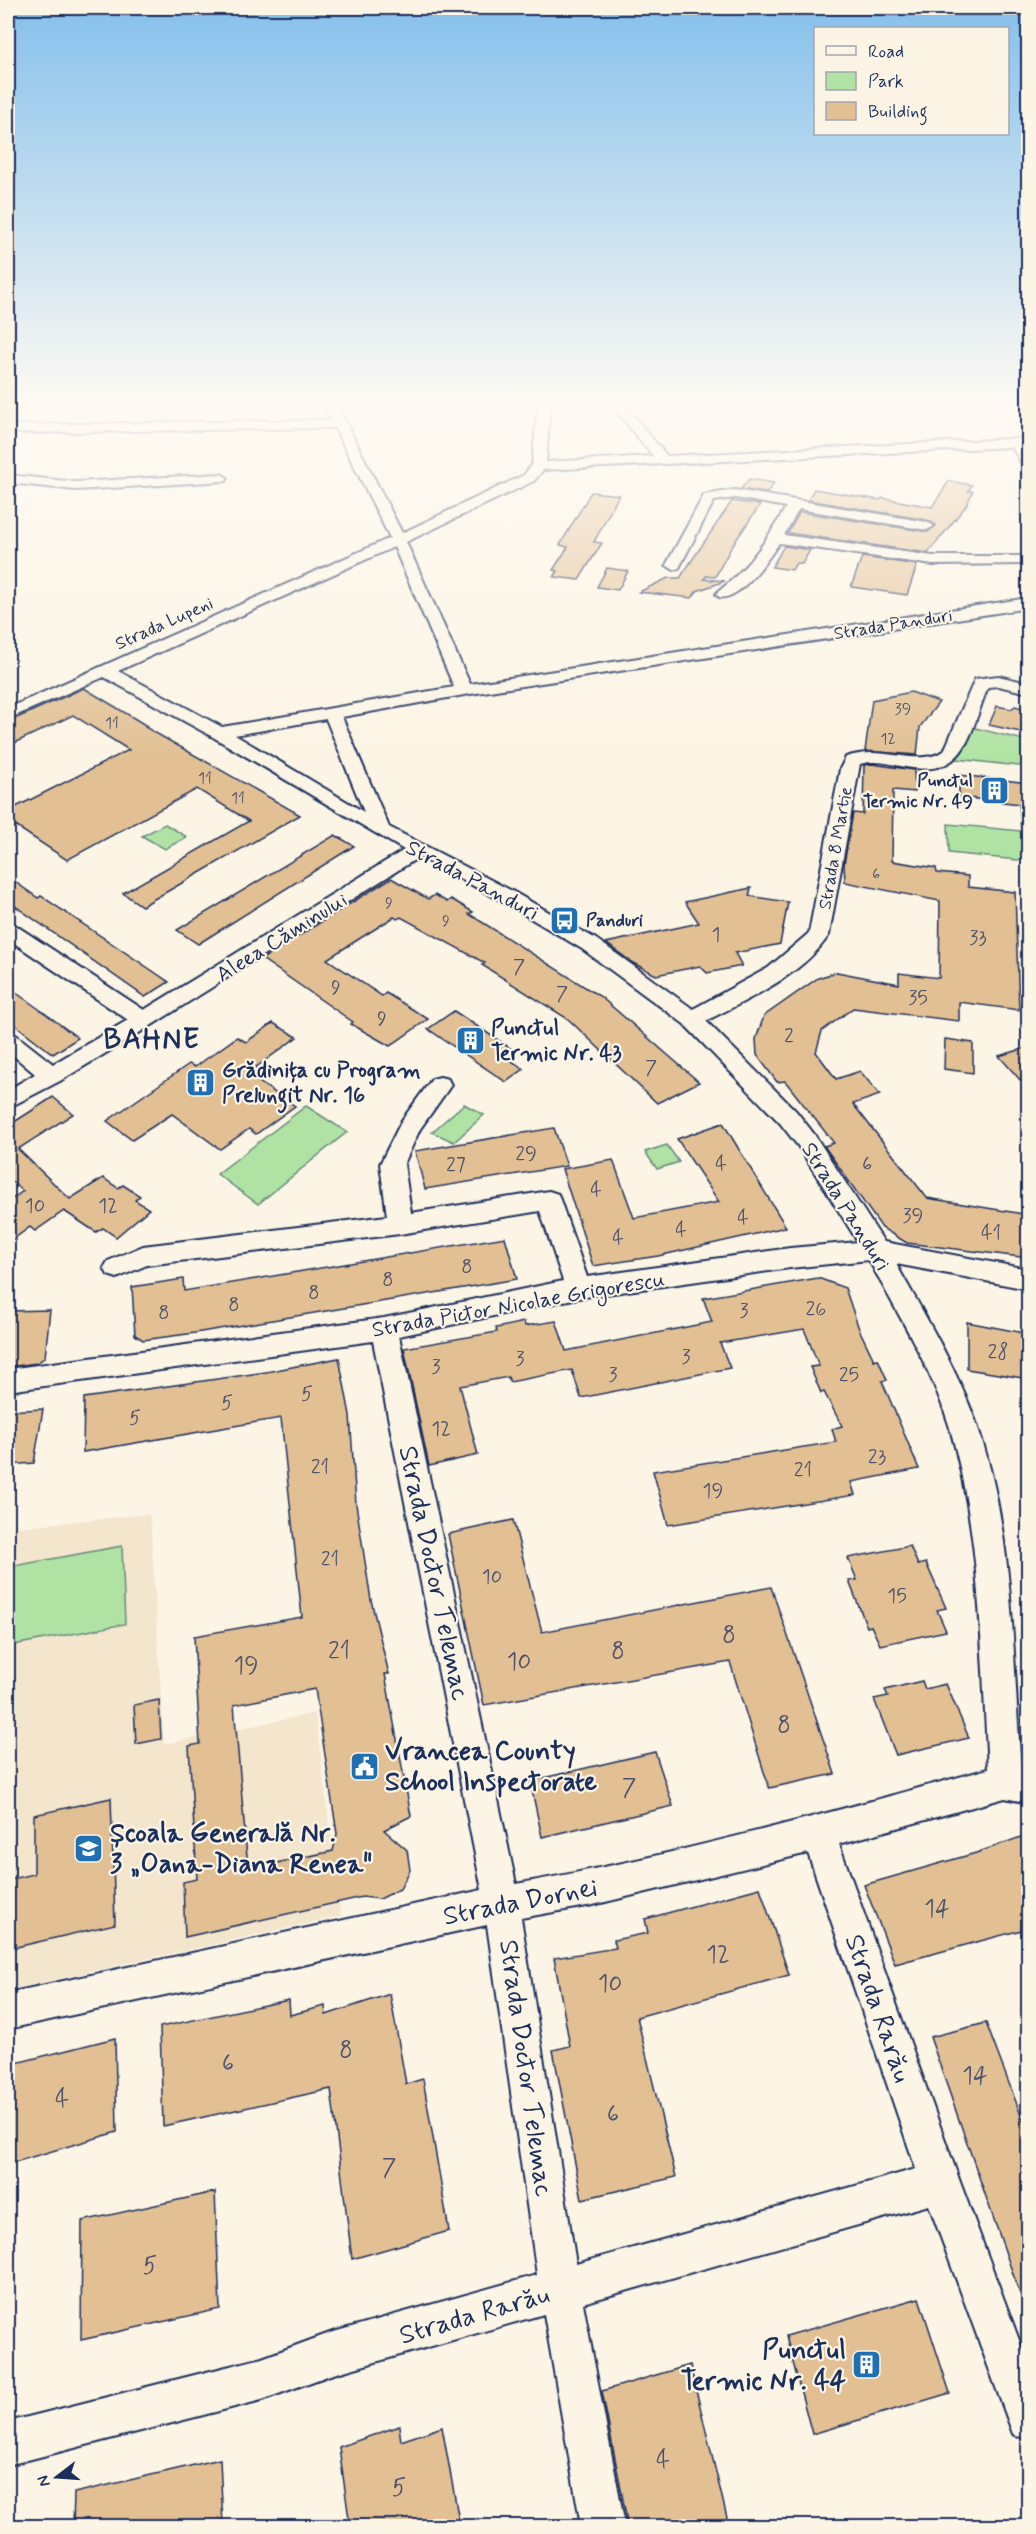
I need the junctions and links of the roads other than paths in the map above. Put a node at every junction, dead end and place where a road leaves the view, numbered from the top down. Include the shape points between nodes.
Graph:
1 (389, 523) edge
2 (434, 523) edge
3 (696, 523) edge
4 (784, 523) edge
5 (911, 523) edge
6 (927, 526) dead end
7 (776, 538) junction
8 (398, 540) junction
9 (1029, 560) edge
10 (674, 565) dead end
11 (724, 594) dead end
12 (1029, 603) edge
13 (105, 671) junction
14 (1029, 688) edge
15 (464, 690) junction
16 (8, 714) edge
17 (332, 714) junction
18 (219, 733) junction
19 (381, 830) junction
20 (417, 850) junction
21 (8, 930) edge
22 (692, 1019) junction
23 (144, 1020) junction
24 (8, 1040) edge
25 (52, 1075) junction
26 (440, 1085) dead end
27 (8, 1100) edge
28 (400, 1225) junction
29 (876, 1250) junction
30 (117, 1268) dead end
31 (1029, 1279) edge
32 (578, 1288) junction
33 (384, 1329) junction
34 (8, 1380) edge
35 (1017, 1784) edge
36 (818, 1833) junction
37 (502, 1903) junction
38 (8, 2011) edge
39 (940, 2182) junction
40 (560, 2290) junction
41 (1029, 2419) edge
42 (8, 2444) edge
43 (603, 2526) edge

1 - 8 street
2 - 8 street, Strada Lupeni
3 - 10 street
4 - 7 street
5 - 6 street
7 - 9 street via 923,561
7 - 11 street via 742,581
8 - 13 street, Strada Lupeni
8 - 15 street
12 - 15 street, Strada Panduri
13 - 16 street, Strada Lupeni
13 - 18 street, Strada Panduri
14 - 22 street, Strada 8 Martie via 981,683 952,754 942,762 929,765 871,757 852,761 819,935 773,976
15 - 17 street, Strada Panduri
17 - 18 street, Strada Panduri
17 - 19 street
18 - 19 street, Strada Panduri
19 - 20 street, Strada Panduri
20 - 22 street, Strada Panduri via 589,944
20 - 23 street, Aleea Căminului
21 - 23 street
22 - 29 street, Strada Panduri via 800,1132
23 - 25 street, Aleea Căminului
24 - 25 street
25 - 27 street, Aleea Căminului
26 - 28 street via 410,1126 392,1164
28 - 30 street via 143,1256
28 - 32 street via 549,1200
29 - 31 street, Strada Pictor Nicolae Grigorescu
29 - 32 street, Strada Pictor Nicolae Grigorescu
29 - 35 street, Strada Panduri via 936,1362 962,1422 990,1549
32 - 33 street, Strada Pictor Nicolae Grigorescu
33 - 34 street, Strada Pictor Nicolae Grigorescu
33 - 37 street, Strada Doctor Telemac
35 - 36 street, Strada Dornei
36 - 37 street, Strada Dornei via 593,1888
36 - 39 street, Strada Rarău
37 - 38 street, Strada Dornei
37 - 40 street, Strada Doctor Telemac
39 - 40 street, Strada Rarău
39 - 41 street, Strada Rarău
40 - 42 street, Strada Rarău via 330,2354 262,2379
40 - 43 street, Strada Doctor Telemac

